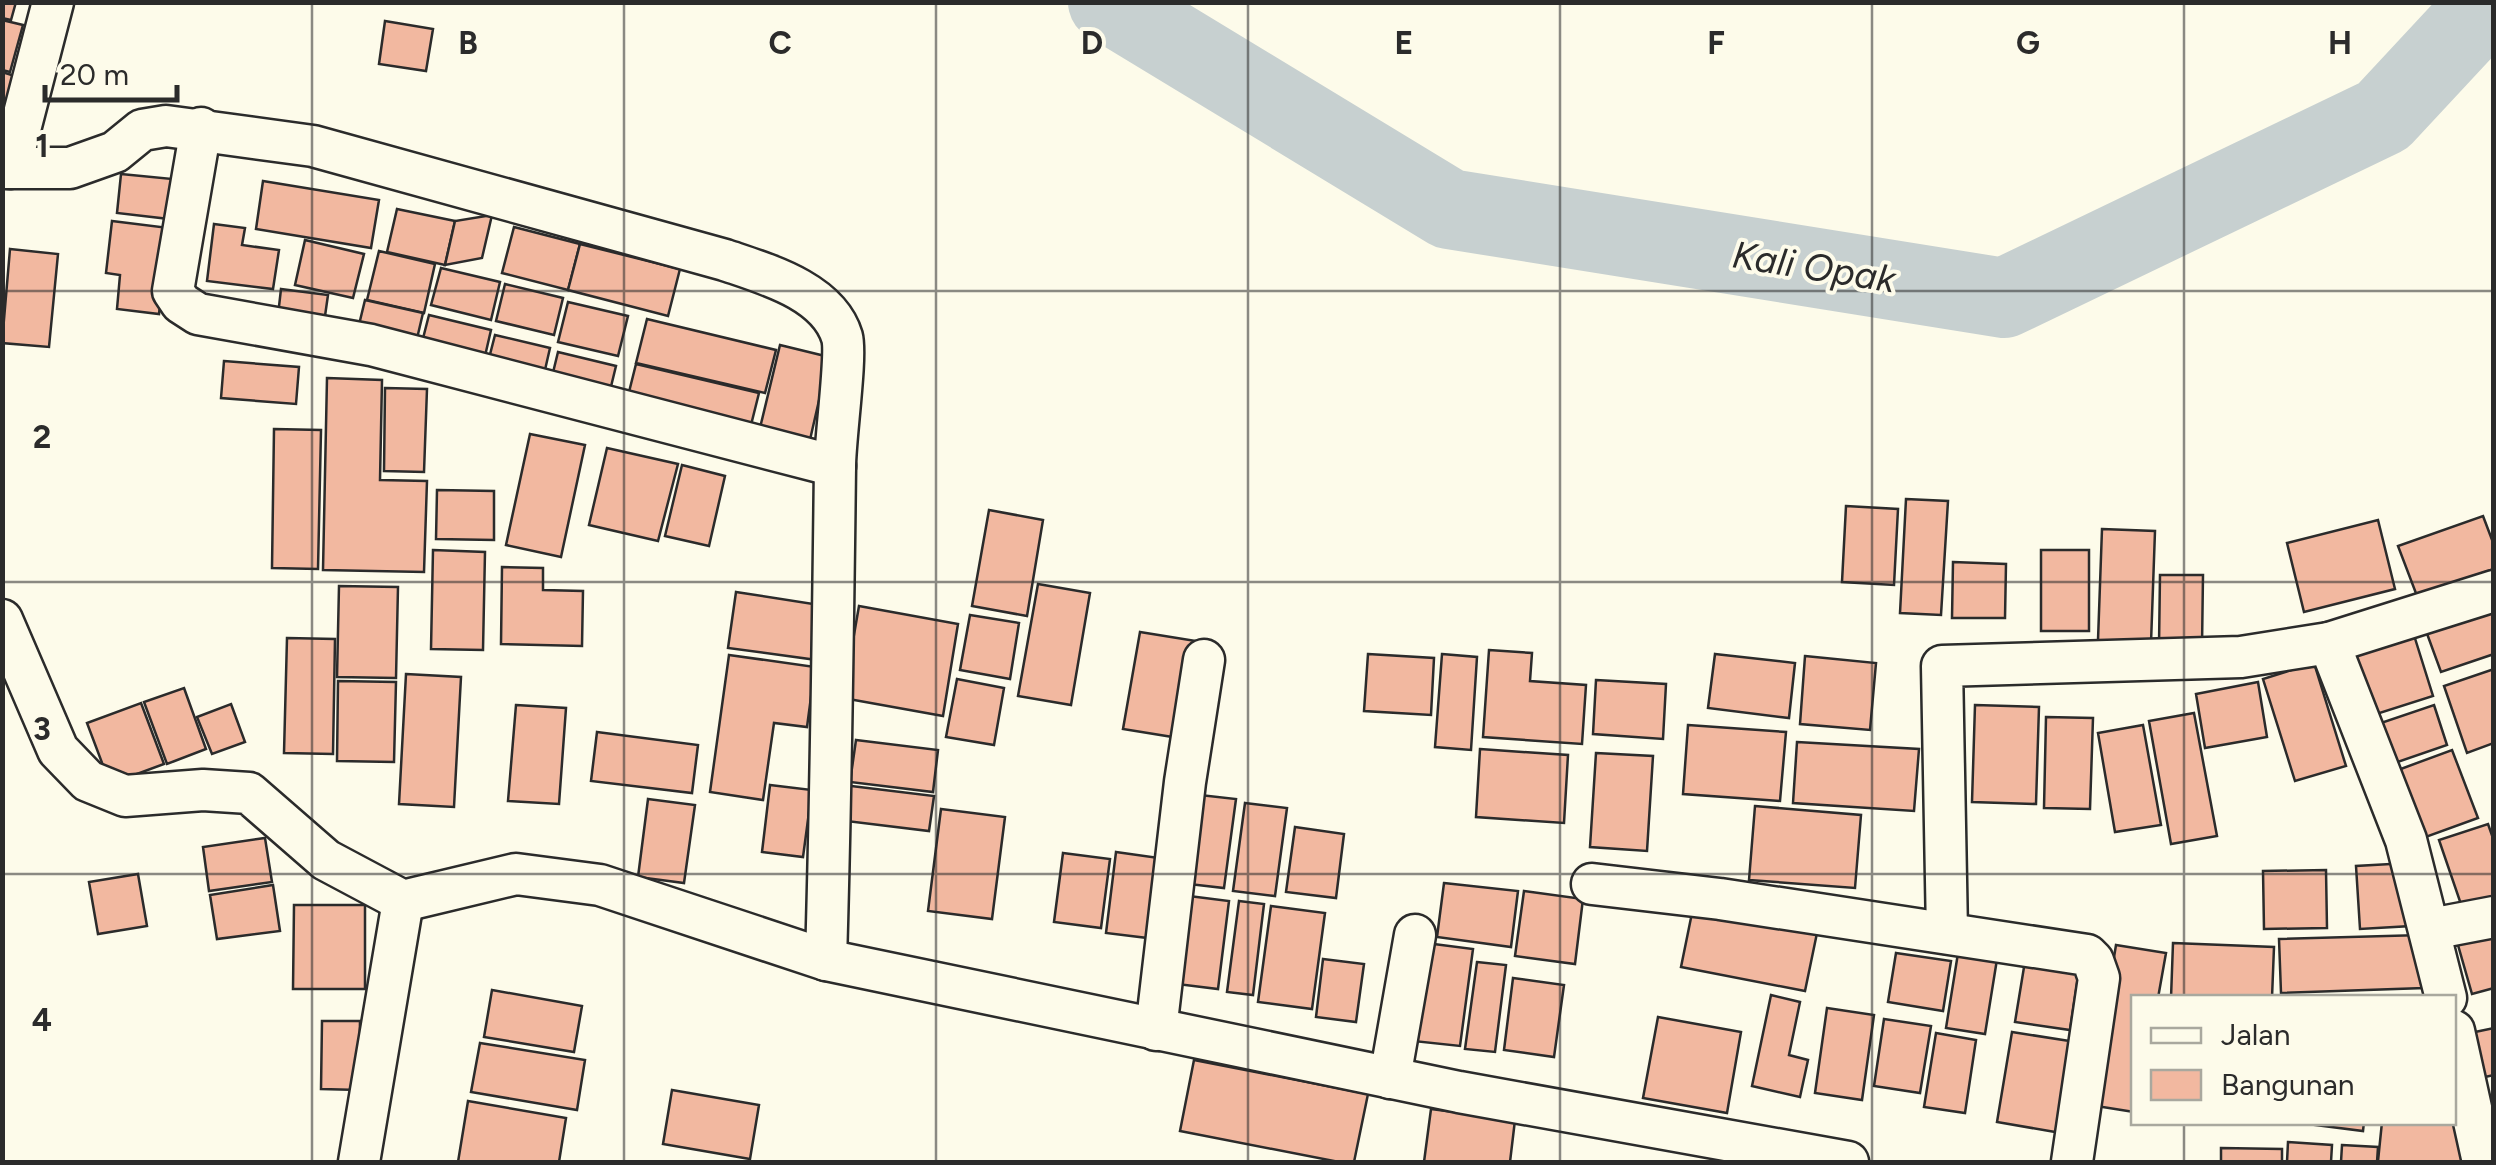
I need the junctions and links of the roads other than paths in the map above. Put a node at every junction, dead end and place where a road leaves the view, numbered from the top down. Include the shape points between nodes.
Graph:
1 (54, 2) edge
2 (200, 128) junction
3 (6, 168) edge
4 (835, 466) junction
5 (2494, 590) edge
6 (2, 620) edge
7 (2329, 643) junction
8 (1204, 660) dead end
9 (1592, 884) dead end
10 (403, 901) junction
11 (2494, 917) edge
12 (2430, 929) junction
13 (1947, 933) junction
14 (1415, 935) dead end
15 (826, 960) junction
16 (2445, 995) edge
17 (1156, 1030) junction
18 (2456, 1040) edge
19 (1390, 1078) junction
20 (360, 1162) edge
21 (1848, 1162) edge
22 (2072, 1162) edge
23 (2483, 1162) edge

1 - 3 street
2 - 3 street via 142,130 115,152 70,168
2 - 4 street via 313,146 776,277 822,305 842,338
2 - 4 street via 172,291 198,314 371,345
4 - 15 street
5 - 7 street
6 - 10 street via 58,750 88,782 126,796 249,793 326,860
7 - 12 street via 2406,840
7 - 13 street via 2241,657 1942,666
8 - 17 street
9 - 13 street
10 - 15 street via 516,874 600,885
10 - 20 street
11 - 12 street
12 - 16 street
13 - 22 street via 2078,952 2093,961 2098,997
14 - 19 street
15 - 17 street
17 - 19 street
18 - 23 street
19 - 21 street

